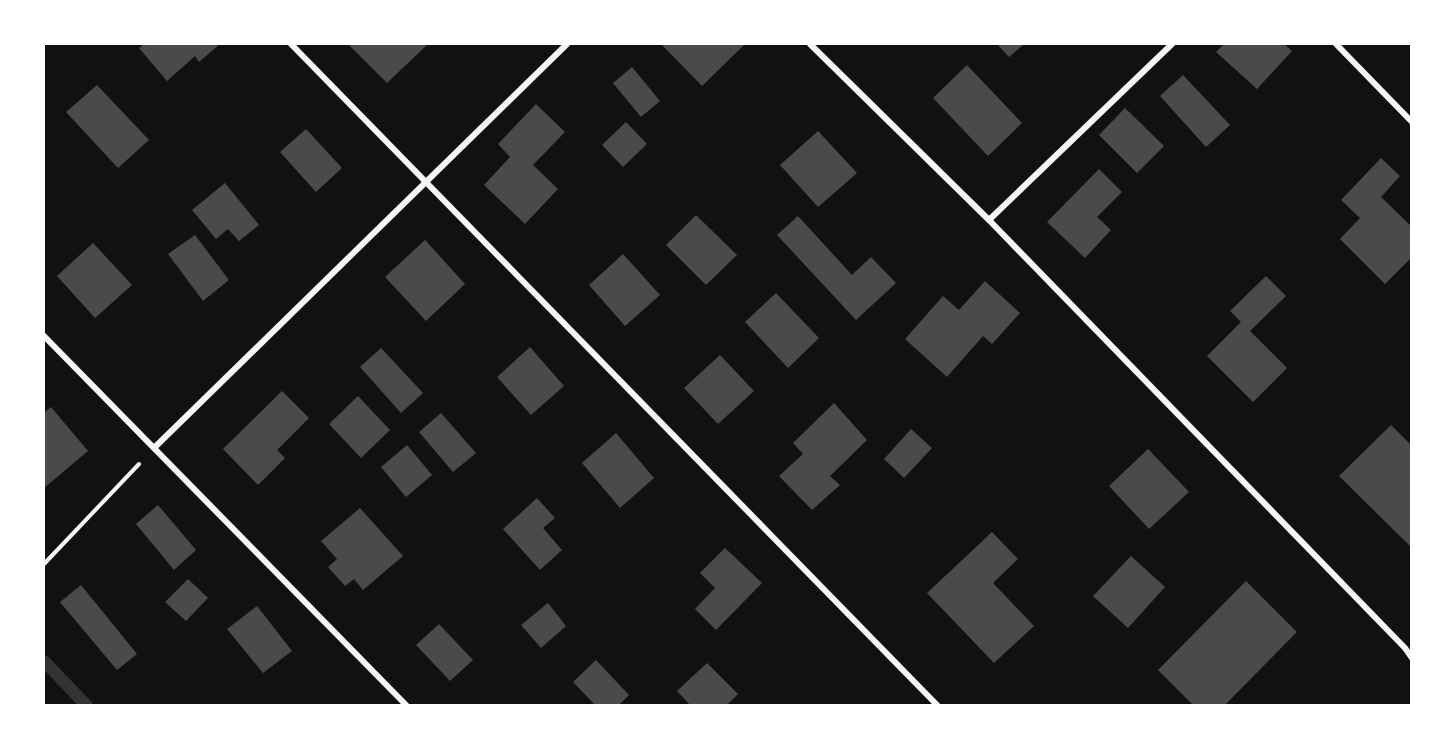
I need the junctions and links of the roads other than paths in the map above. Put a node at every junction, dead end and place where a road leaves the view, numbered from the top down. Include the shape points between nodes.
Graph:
1 (291, 44) edge
2 (567, 44) edge
3 (810, 44) edge
4 (1172, 44) edge
5 (1336, 44) edge
6 (1412, 122) edge
7 (426, 182) junction
8 (989, 220) junction
9 (44, 336) edge
10 (154, 448) junction
11 (1412, 658) edge
12 (407, 705) edge
13 (938, 705) edge

1 - 7 street
2 - 7 street
3 - 8 street
4 - 8 street
5 - 6 street
7 - 10 street
7 - 13 street
8 - 11 street
9 - 10 street
10 - 12 street

